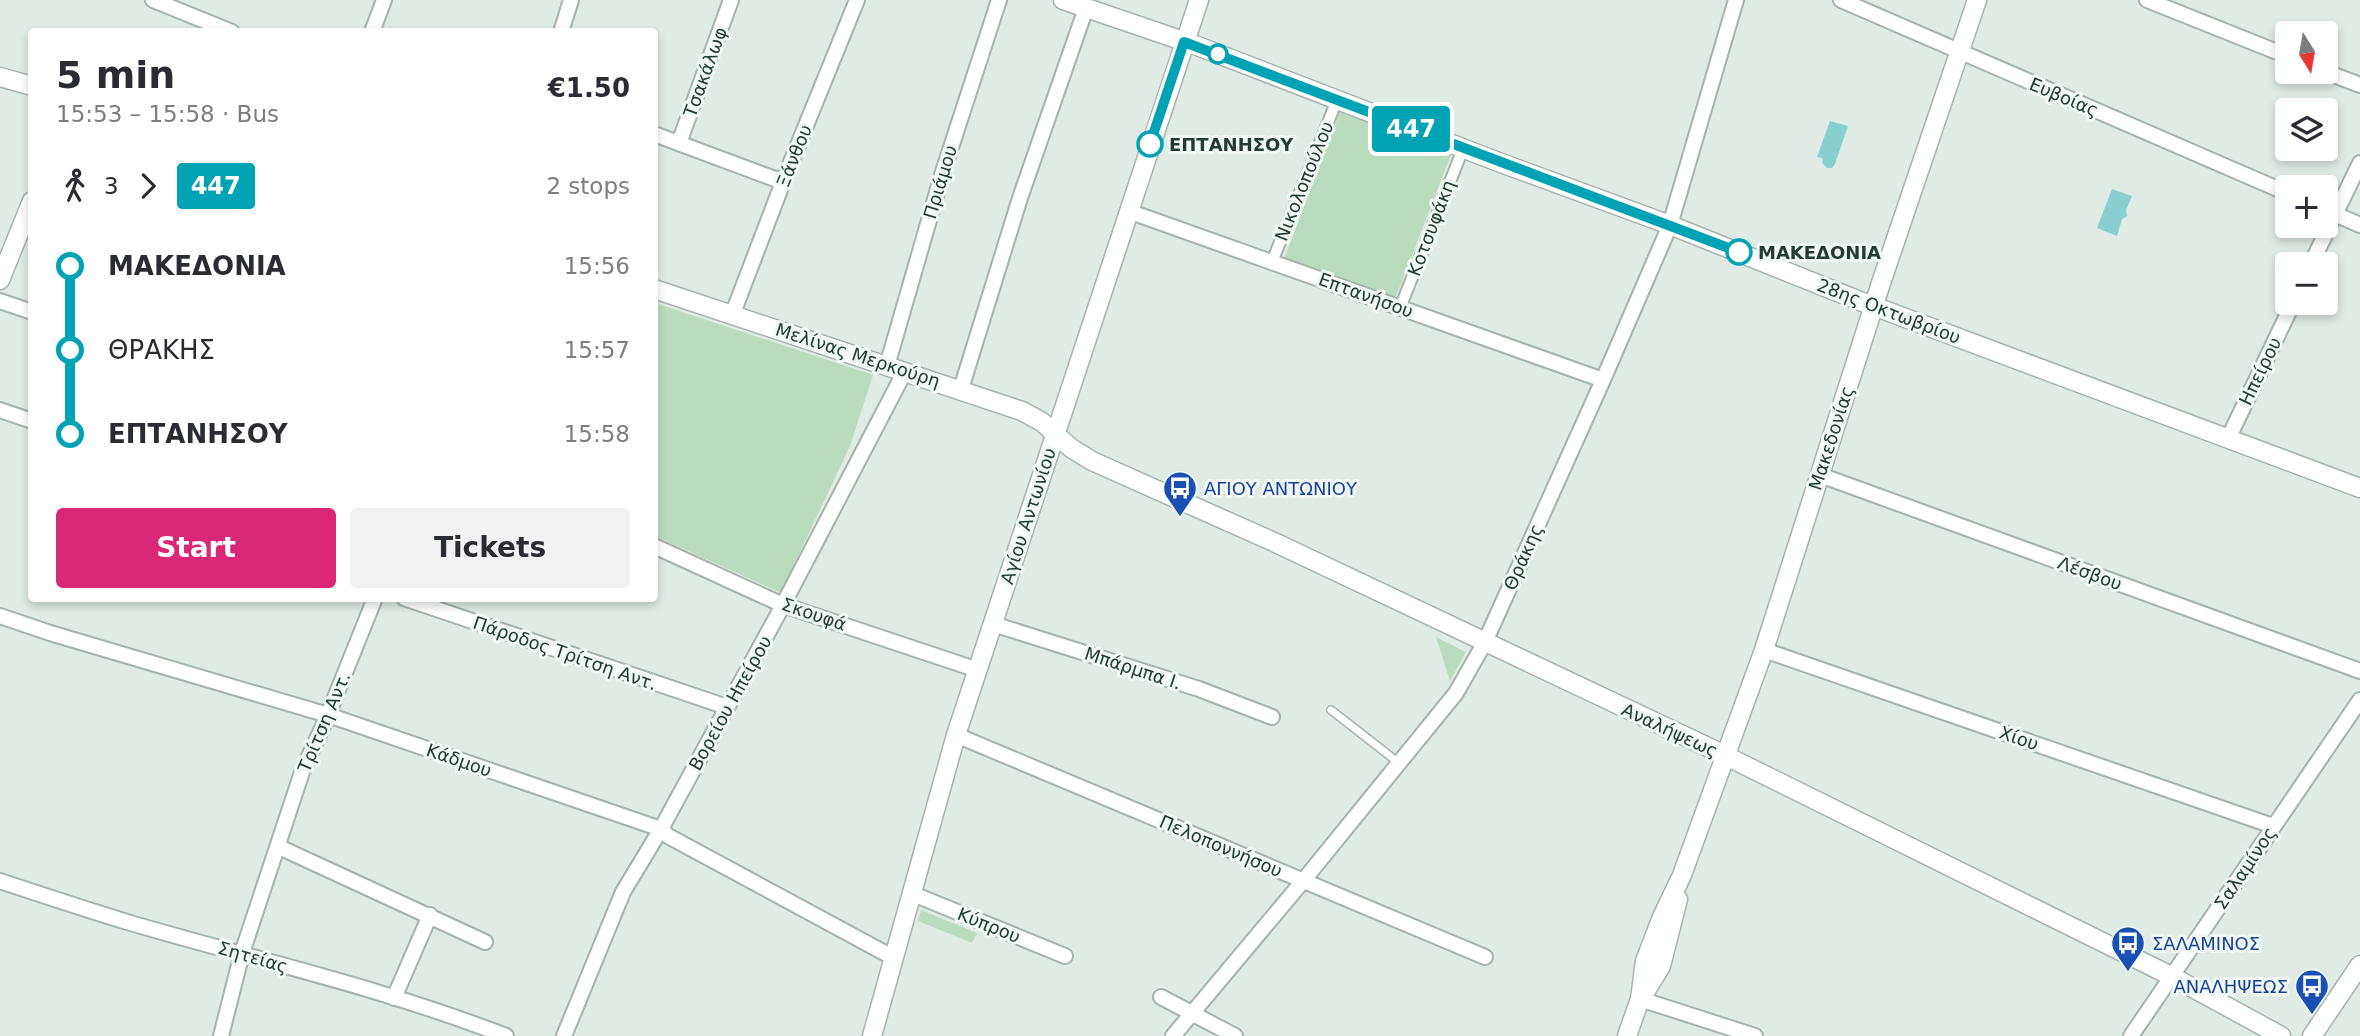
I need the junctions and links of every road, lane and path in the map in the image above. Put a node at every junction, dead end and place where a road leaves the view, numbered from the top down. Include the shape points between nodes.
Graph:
1 (153, 0) edge
2 (384, 0) edge
3 (571, 0) edge
4 (731, 0) edge
5 (857, 0) edge
6 (999, 0) edge
7 (1063, 0) edge
8 (1199, 0) edge
9 (1736, 0) edge
10 (1841, 0) edge
11 (1977, 0) edge
12 (2147, 0) edge
13 (1086, 8) junction
14 (222, 28) edge
15 (378, 28) edge
16 (562, 28) edge
17 (1184, 42) junction
18 (2275, 51) edge
19 (1961, 52) junction
20 (0, 77) edge
21 (2338, 77) edge
22 (28, 85) edge
23 (2360, 85) edge
24 (1336, 100) junction
25 (658, 136) edge
26 (678, 143) junction
27 (1463, 149) junction
28 (2360, 163) edge
29 (783, 182) junction
30 (2275, 188) edge
31 (2338, 200) edge
32 (28, 208) edge
33 (1128, 211) junction
34 (2338, 215) edge
35 (1670, 225) junction
36 (2360, 225) edge
37 (6, 247) edge
38 (1272, 262) junction
39 (0, 280) edge
40 (658, 290) edge
41 (0, 301) edge
42 (1874, 306) junction
43 (1400, 308) junction
44 (28, 311) edge
45 (733, 313) junction
46 (2287, 315) edge
47 (887, 366) junction
48 (904, 373) junction
49 (1603, 380) junction
50 (961, 389) junction
51 (0, 410) edge
52 (28, 420) edge
53 (1055, 433) junction
54 (2228, 439) junction
55 (1820, 475) junction
56 (2360, 488) edge
57 (658, 548) edge
58 (373, 602) edge
59 (416, 602) edge
60 (783, 605) junction
61 (0, 617) edge
62 (993, 624) junction
63 (1485, 642) junction
64 (1764, 650) junction
65 (978, 670) junction
66 (2360, 671) edge
67 (2360, 700) edge
68 (727, 707) junction
69 (1331, 710) dead end
70 (328, 715) junction
71 (1272, 717) dead end
72 (956, 735) junction
73 (1725, 755) junction
74 (1399, 764) junction
75 (2273, 826) junction
76 (661, 829) junction
77 (279, 847) junction
78 (0, 881) edge
79 (1303, 881) junction
80 (913, 894) junction
81 (430, 915) junction
82 (485, 942) dead end
83 (242, 953) junction
84 (1065, 956) dead end
85 (1485, 957) dead end
86 (894, 958) junction
87 (2360, 965) edge
88 (2171, 976) junction
89 (1161, 997) dead end
90 (394, 998) junction
91 (1640, 999) junction
92 (1191, 1013) junction
93 (221, 1036) edge
94 (506, 1036) edge
95 (564, 1036) edge
96 (872, 1036) edge
97 (1172, 1036) edge
98 (1235, 1036) edge
99 (1627, 1036) edge
100 (1755, 1036) edge
101 (2131, 1036) edge
102 (2281, 1036) edge
103 (2312, 1036) edge

1 - 14 street
2 - 15 street
3 - 16 street
4 - 26 street, Τσακάλωφ
5 - 29 street, Ξάνθου
6 - 47 street, Πριάμου
7 - 13 street, 28ης Οκτωβρίου
8 - 17 street, Αγίου Αντωνίου
9 - 35 street, Θράκης
10 - 19 street, Ευβοίας
11 - 19 street, Μακεδονίας
12 - 18 street
13 - 17 street, 28ης Οκτωβρίου
13 - 50 street
17 - 24 street, 28ης Οκτωβρίου
17 - 33 street, Αγίου Αντωνίου
19 - 30 street, Ευβοίας
19 - 42 street, Μακεδονίας
20 - 22 street
21 - 23 street
24 - 27 street, 28ης Οκτωβρίου
24 - 38 street, Νικολοπούλου
25 - 26 street
26 - 29 street
27 - 35 street, 28ης Οκτωβρίου
27 - 43 street, Κοτσυφάκη
28 - 31 street
29 - 45 street, Ξάνθου
32 - 37 street
33 - 38 street, Επτανήσου
33 - 53 street, Αγίου Αντωνίου
34 - 36 street
35 - 42 street, 28ης Οκτωβρίου
35 - 49 street, Θράκης
37 - 39 street
38 - 43 street, Επτανήσου
40 - 45 street, Μελίνας Μερκούρη
41 - 44 street
42 - 54 street, 28ης Οκτωβρίου
42 - 55 street, Μακεδονίας
43 - 49 street, Επτανήσου
45 - 47 street, Μελίνας Μερκούρη
46 - 54 street, Ηπείρου
47 - 48 street, Μελίνας Μερκούρη
48 - 50 street, Μελίνας Μερκούρη
48 - 60 street, Βορείου Ηπείρου
49 - 63 street, Θράκης
50 - 53 street, Μελίνας Μερκούρη via 1032,416
51 - 52 street
53 - 62 street, Αγίου Αντωνίου
53 - 63 street, Αναλήψεως via 1092,461
54 - 56 street, 28ης Οκτωβρίου
55 - 64 street, Μακεδονίας
55 - 66 street, Λέσβου
57 - 60 street, Σκουφά
58 - 70 street, Τρίτση Αντ.
59 - 68 street, Πάροδος Τρίτση Αντ.
60 - 65 street, Σκουφά
60 - 68 street, Βορείου Ηπείρου
61 - 70 street, Κάδμου
62 - 65 street, Αγίου Αντωνίου
62 - 71 street, Μπάρμπα Ι.
63 - 73 street, Αναλήψεως
63 - 74 street, Θράκης via 1457,693
64 - 73 street, Μακεδονίας
64 - 75 street, Χίου
65 - 72 street, Αγίου Αντωνίου
67 - 75 street, Σαλαμίνος
68 - 76 street, Βορείου Ηπείρου
69 - 74 lane
70 - 76 street, Κάδμου
70 - 77 street, Τρίτση Αντ. via 302,772
72 - 79 street, Πελοποννήσου
72 - 80 street, Αγίου Αντωνίου
73 - 88 street, Αναλήψεως
73 - 91 street, Μακεδονίας via 1682,875 1661,965
74 - 79 street, Θράκης
75 - 88 street, Σαλαμίνος
76 - 86 street, Κάδμου
76 - 95 street, Βορείου Ηπείρου via 623,892
77 - 81 street
77 - 83 street, Τρίτση Αντ.
78 - 83 street, Σητείας
79 - 85 street, Πελοποννήσου
79 - 92 street, Θράκης
80 - 84 street, Κύπρου
80 - 86 street, Αγίου Αντωνίου
81 - 82 street
81 - 90 street
83 - 90 street, Σητείας
83 - 93 street, Τρίτση Αντ.
86 - 96 street, Αγίου Αντωνίου
87 - 103 street
88 - 101 street, Σαλαμίνος
88 - 102 street, Αναλήψεως
89 - 92 street
90 - 94 street, Σητείας
91 - 99 street, Μακεδονίας
91 - 100 street
92 - 97 street, Θράκης
92 - 98 street

